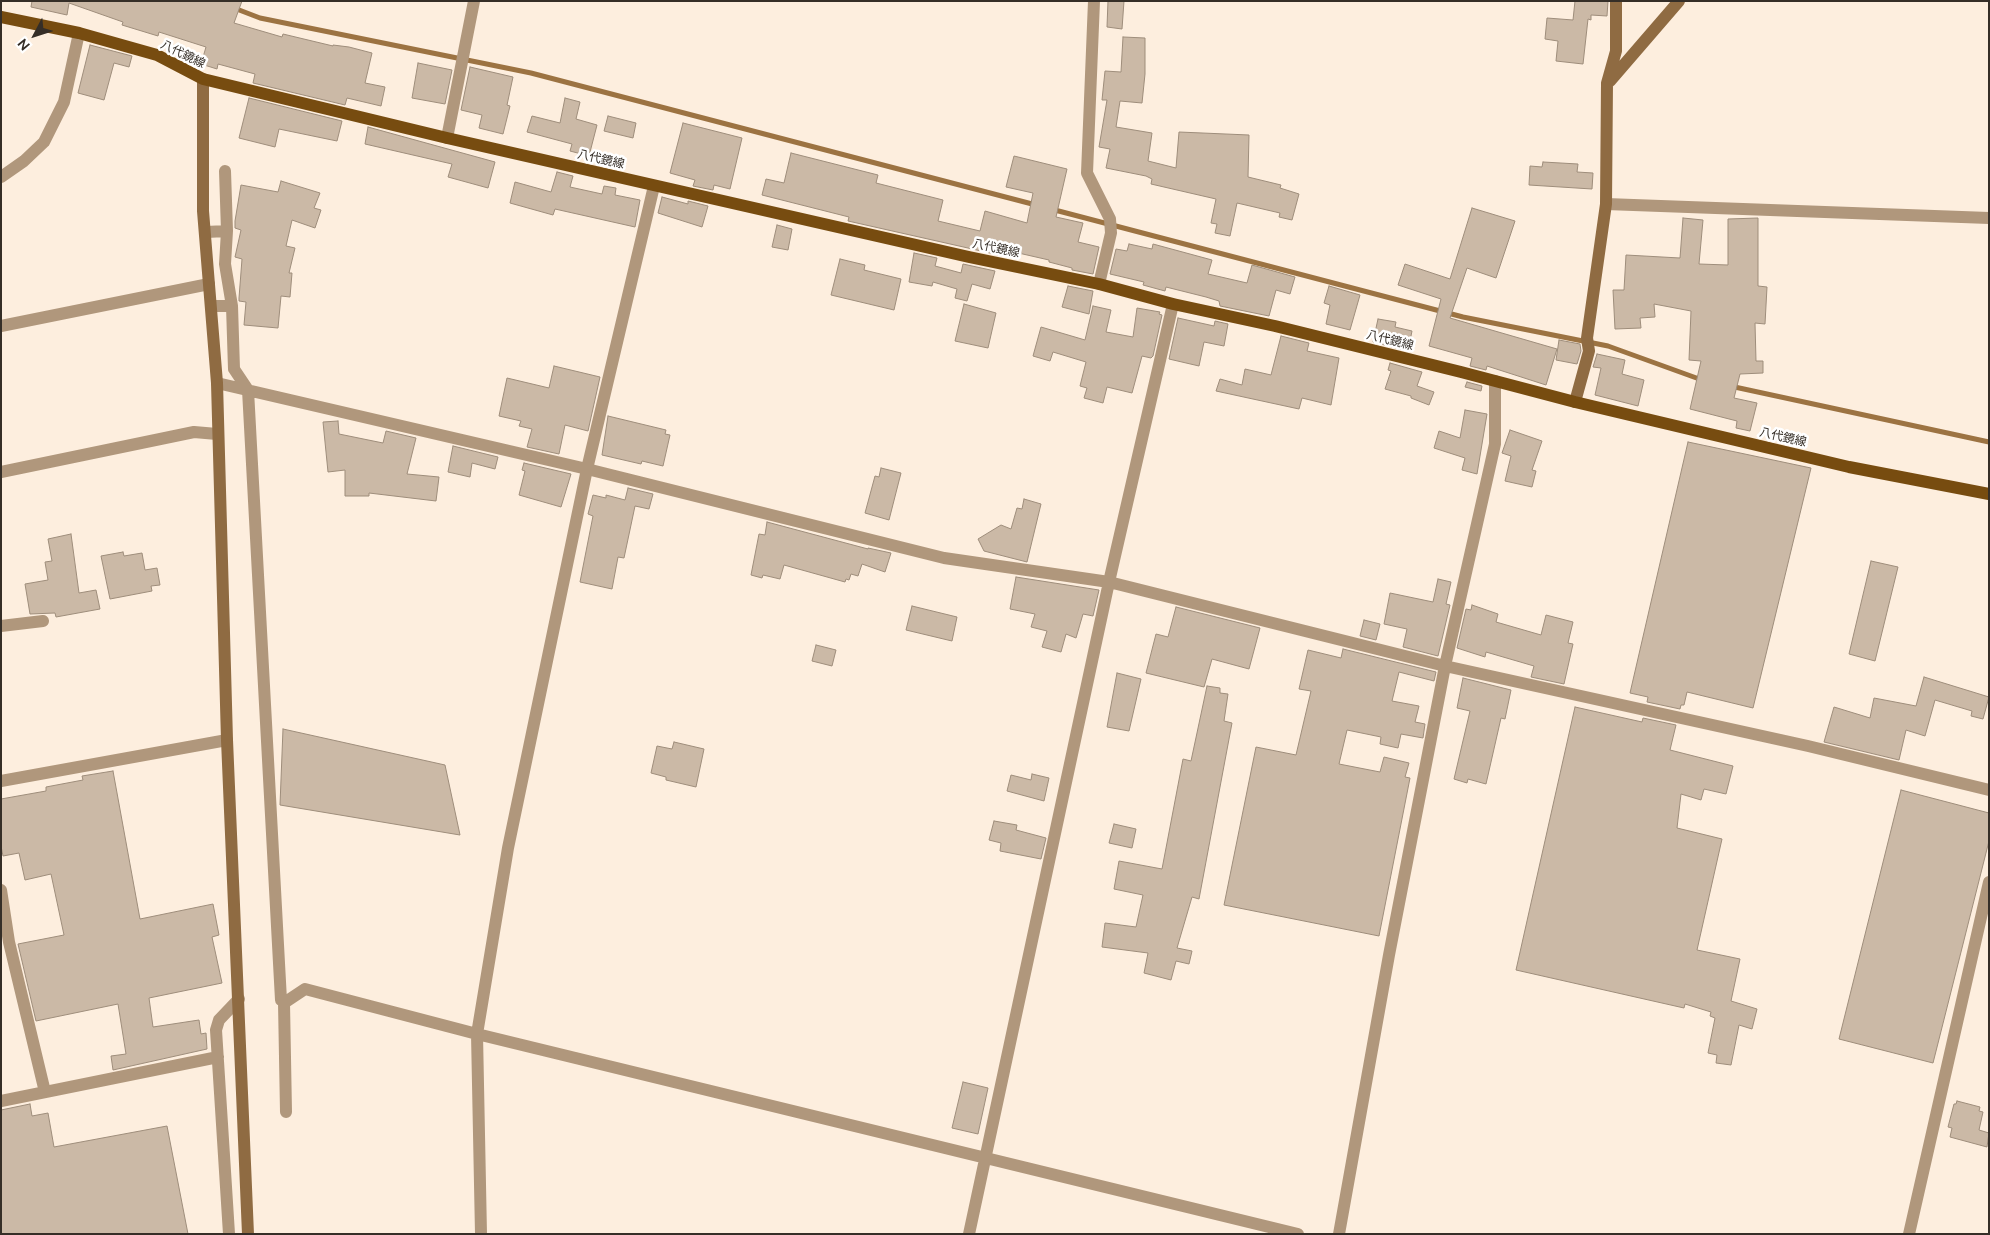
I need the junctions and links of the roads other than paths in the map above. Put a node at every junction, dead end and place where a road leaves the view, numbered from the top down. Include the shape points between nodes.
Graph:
1 (474, 1) edge
2 (1094, 1) edge
3 (1616, 1) edge
4 (1679, 1) edge
5 (1, 17) edge
6 (79, 34) junction
7 (202, 78) junction
8 (1608, 83) junction
9 (447, 138) junction
10 (225, 171) dead end
11 (1, 177) edge
12 (654, 186) junction
13 (1606, 204) junction
14 (1989, 218) edge
15 (227, 231) junction
16 (206, 232) junction
17 (209, 284) junction
18 (1099, 284) junction
19 (1173, 304) junction
20 (211, 306) junction
21 (232, 306) junction
22 (1, 326) edge
23 (1496, 381) junction
24 (217, 383) junction
25 (248, 390) junction
26 (1575, 402) junction
27 (217, 434) junction
28 (587, 469) junction
29 (1, 472) edge
30 (1989, 494) edge
31 (1109, 582) junction
32 (43, 621) dead end
33 (1, 626) edge
34 (1445, 666) junction
35 (226, 740) junction
36 (1, 781) edge
37 (1989, 790) edge
38 (1989, 882) edge
39 (1, 890) edge
40 (239, 999) junction
41 (281, 1000) dead end
42 (477, 1034) junction
43 (218, 1057) junction
44 (44, 1092) junction
45 (1, 1101) edge
46 (286, 1112) dead end
47 (986, 1159) junction
48 (229, 1234) edge
49 (248, 1234) edge
50 (481, 1234) edge
51 (970, 1234) edge
52 (1298, 1234) edge
53 (1339, 1234) edge
54 (1909, 1234) edge

1 - 9 street
2 - 18 street via 1087,173 1110,219 1111,233
3 - 8 street via 1616,52
4 - 8 street
5 - 6 main road, 八代鏡線
6 - 7 main road, 八代鏡線 via 157,55
6 - 11 street via 64,102 44,142
7 - 9 main road, 八代鏡線
7 - 16 street
8 - 13 street
9 - 12 main road, 八代鏡線
10 - 15 street
12 - 18 main road, 八代鏡線
12 - 28 street
13 - 14 street
13 - 26 street via 1588,344
15 - 16 street
15 - 21 street via 225,264
16 - 17 street
17 - 20 street
17 - 22 street
18 - 19 main road, 八代鏡線
19 - 23 main road, 八代鏡線
19 - 31 street
20 - 21 street
20 - 24 street
21 - 25 street via 234,370
23 - 26 main road, 八代鏡線
23 - 34 street via 1495,444
24 - 25 street
24 - 27 street
25 - 28 street
25 - 41 street
26 - 30 main road, 八代鏡線 via 1849,467
27 - 29 street via 194,432
27 - 35 street
28 - 31 street via 944,558
28 - 42 street via 508,848
31 - 34 street
31 - 47 street
32 - 33 street
34 - 37 street via 1808,746
34 - 53 street
35 - 36 street
35 - 40 street
38 - 54 street
39 - 44 street via 9,942
40 - 43 street via 218,1020
40 - 49 street
42 - 46 street via 305,989 284,1003
42 - 47 street
42 - 50 street
43 - 44 street
43 - 48 street
44 - 45 street
47 - 51 street
47 - 52 street

